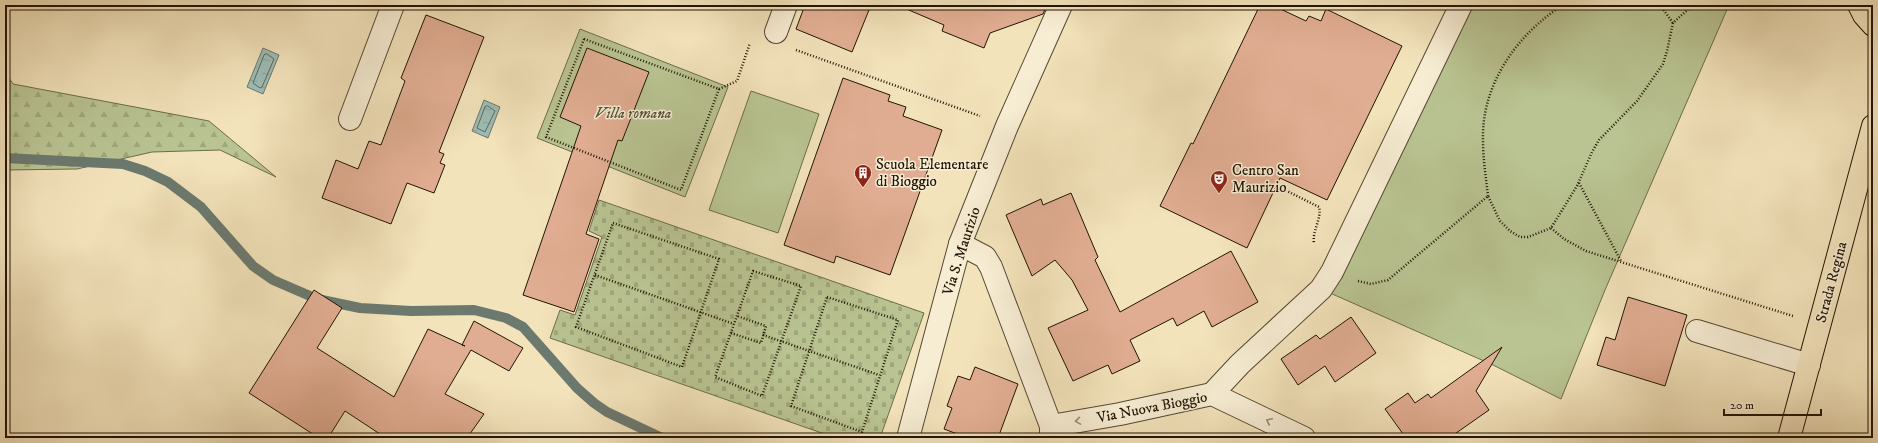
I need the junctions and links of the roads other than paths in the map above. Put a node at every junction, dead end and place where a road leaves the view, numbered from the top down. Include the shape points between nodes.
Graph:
1 (393, 5) edge
2 (786, 5) edge
3 (1061, 5) edge
4 (1460, 5) edge
5 (1859, 5) edge
6 (1873, 25) edge
7 (776, 32) road end
8 (350, 118) dead end
9 (1873, 126) edge
10 (960, 244) junction
11 (1697, 331) dead end
12 (1809, 365) junction
13 (1212, 394) junction
14 (1051, 432) edge
15 (908, 438) edge
16 (1304, 438) edge
17 (1789, 438) edge

1 - 8 street
2 - 7 street
3 - 10 street, Via S. Maurizio via 1007,126
4 - 13 street via 1332,272 1321,289 1240,364
5 - 6 main road
9 - 12 main road, Strada Regina
10 - 14 street via 985,257 991,267
10 - 15 street, Via S. Maurizio
11 - 12 street
12 - 17 main road, Strada Regina
13 -> 14 street, Via Nuova Bioggio
16 -> 13 street, Via Nuova Bioggio

